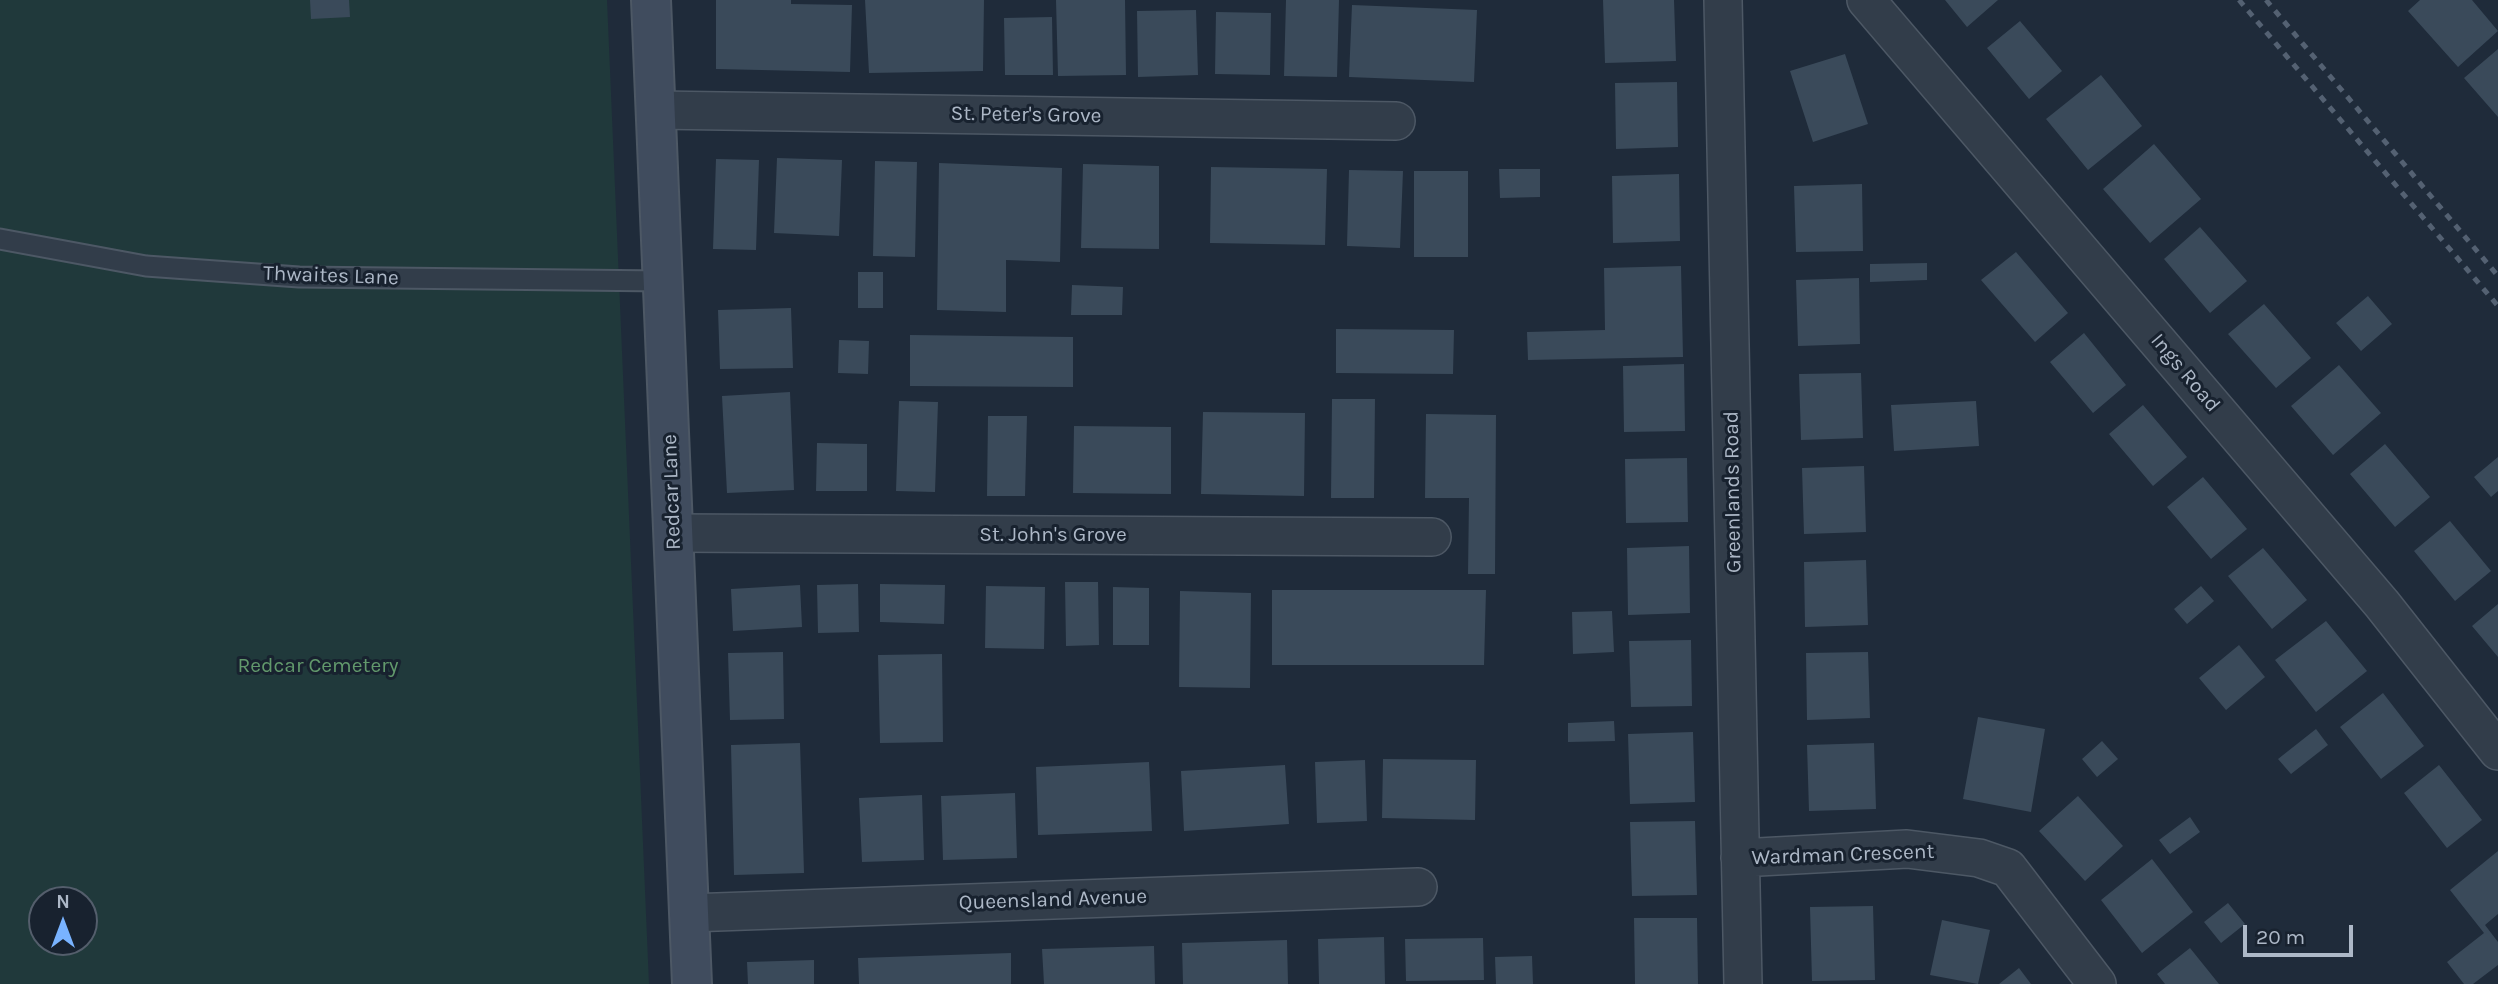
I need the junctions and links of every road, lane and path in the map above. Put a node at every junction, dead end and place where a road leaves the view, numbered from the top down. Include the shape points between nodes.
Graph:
1 (651, 0) edge
2 (1723, 0) edge
3 (1866, 0) edge
4 (656, 110) junction
5 (1396, 121) dead end
6 (0, 239) edge
7 (664, 281) junction
8 (674, 533) junction
9 (1432, 537) dead end
10 (2498, 751) edge
11 (1740, 858) junction
12 (1418, 887) dead end
13 (689, 913) junction
14 (692, 984) edge
15 (1743, 984) edge
16 (2098, 984) edge

1 - 4 main road, Redcar Lane
2 - 11 street, Greenlands Road
3 - 10 street, Ings Road via 2382,604
4 - 5 street, St. Peter's Grove
4 - 7 main road, Redcar Lane
6 - 7 lane, Thwaites Lane via 146,266 271,275
7 - 8 main road, Redcar Lane
8 - 9 street, St. John's Grove
8 - 13 main road, Redcar Lane
11 - 15 street, Greenlands Road
11 - 16 street, Wardman Crescent via 1907,849 1979,858 2008,868
12 - 13 street, Queensland Avenue
13 - 14 main road, Redcar Lane

